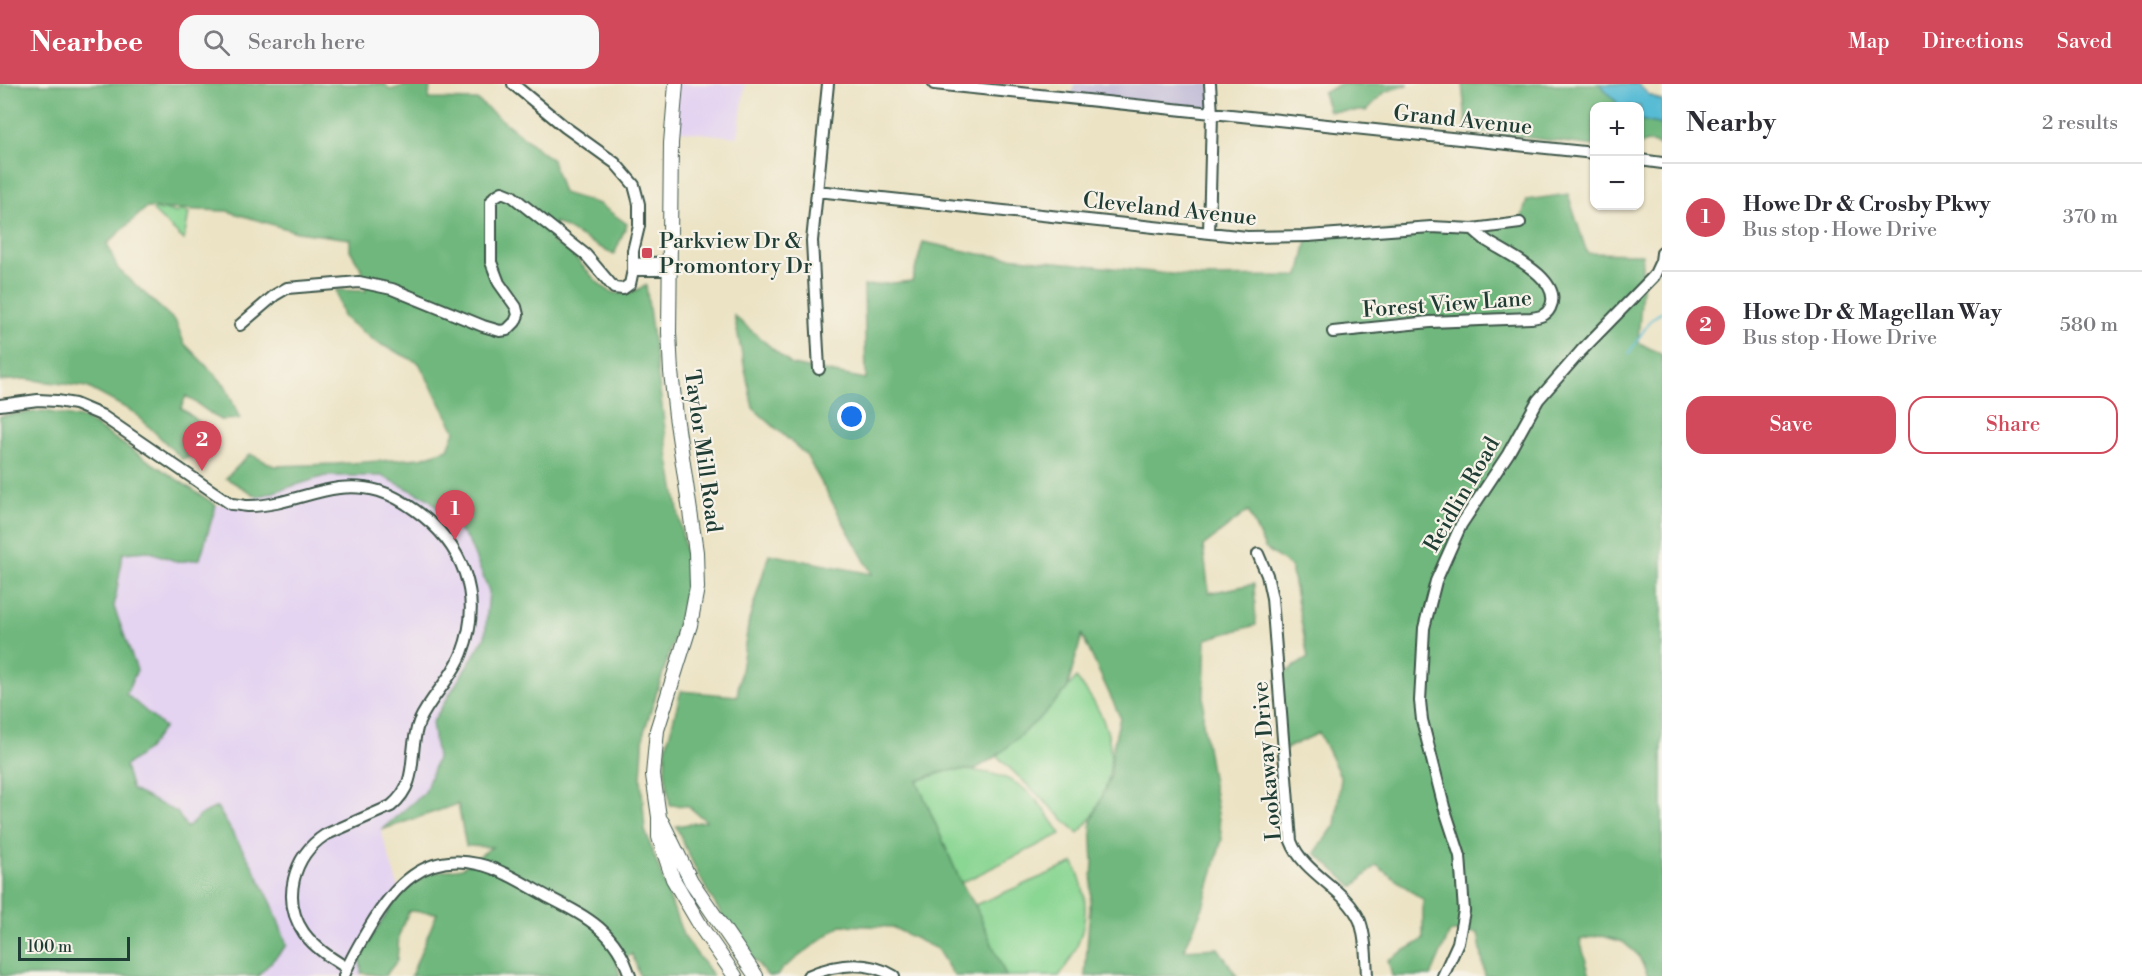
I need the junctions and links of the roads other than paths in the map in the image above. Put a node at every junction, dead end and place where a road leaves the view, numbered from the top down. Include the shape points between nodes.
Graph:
1 (513, 84) edge
2 (676, 84) edge
3 (828, 84) edge
4 (934, 84) edge
5 (1210, 84) edge
6 (1212, 114) junction
7 (1590, 153) edge
8 (1644, 161) edge
9 (1662, 163) edge
10 (817, 190) junction
11 (1520, 223) dead end
12 (1473, 229) junction
13 (1209, 233) junction
14 (1662, 253) edge
15 (670, 266) junction
16 (633, 267) junction
17 (240, 325) dead end
18 (1333, 332) dead end
19 (819, 369) dead end
20 (0, 405) edge
21 (1258, 554) dead end
22 (659, 817) junction
23 (345, 972) edge
24 (630, 976) edge
25 (735, 976) edge
26 (756, 976) edge
27 (808, 976) edge
28 (894, 976) edge
29 (1367, 976) edge
30 (1443, 976) edge

1 - 16 street via 616,163 634,185 639,211
2 - 15 main road, Taylor Mill Road via 671,143
3 - 10 street
4 - 6 street, Grand Avenue
5 - 6 street
6 - 7 street, Grand Avenue
6 - 13 street
8 - 9 street
10 - 13 street, Cleveland Avenue
10 - 19 street via 812,241
11 - 12 street, Cleveland Avenue
12 - 13 street, Cleveland Avenue via 1431,227 1279,237
12 - 18 street, Forest View Lane via 1546,281 1552,303 1545,315
14 - 30 street, Reidlin Road via 1654,276 1538,400 1461,525 1436,581 1424,628 1420,701 1441,796 1460,856 1464,911 1458,944
15 - 16 street
15 - 22 main road, Taylor Mill Road via 671,372 696,552 697,588 690,626 654,748
16 - 17 street via 628,287 614,288 586,255 502,192 491,202 491,262 518,315 507,330 483,326 392,289 359,282 287,288
20 - 23 street via 57,400 101,415 231,504 250,506 338,487 380,491 401,500 431,522 453,546 470,592 469,625 456,666 420,722 407,786 391,806 315,841 294,878 292,902 302,930
21 - 29 street, Lookaway Drive via 1272,598 1291,842 1301,860 1355,913 1363,936
22 - 25 main road, Taylor Mill Road via 659,837 673,879
22 - 26 main road, Taylor Mill Road via 691,881
23 - 24 street via 383,904 401,883 432,866 465,862 495,870 586,916 607,934
27 - 28 street via 844,965 881,970

